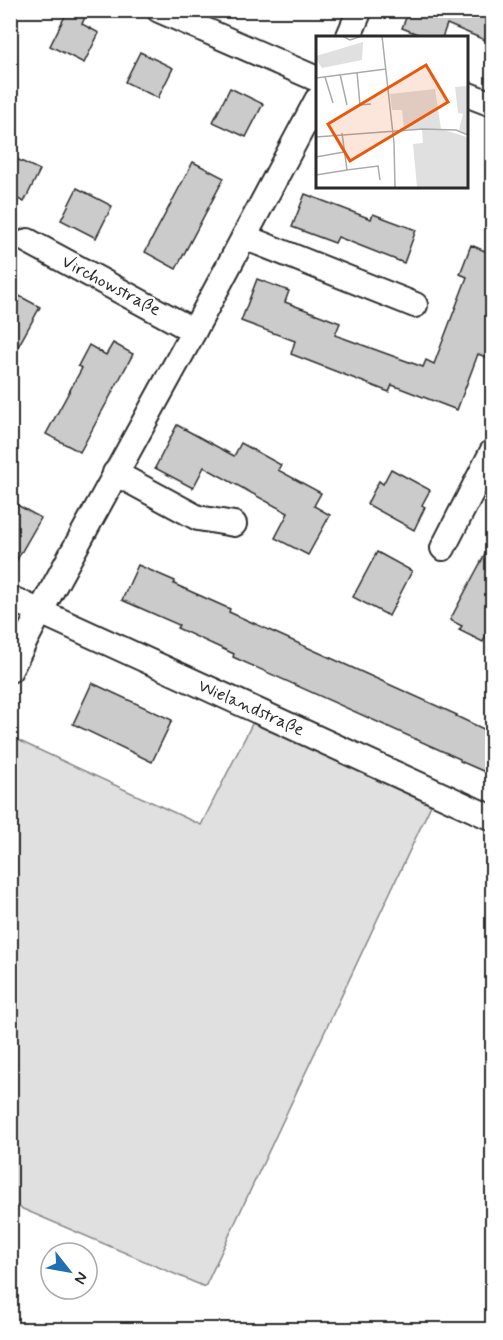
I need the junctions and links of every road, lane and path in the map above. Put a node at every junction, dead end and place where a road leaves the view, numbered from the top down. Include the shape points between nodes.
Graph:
1 (159, 10) edge
2 (360, 10) edge
3 (349, 36) edge
4 (316, 79) edge
5 (467, 95) edge
6 (316, 101) edge
7 (492, 104) edge
8 (244, 237) junction
9 (28, 241) dead end
10 (415, 305) dead end
11 (194, 331) junction
12 (492, 452) edge
13 (115, 473) junction
14 (234, 524) dead end
15 (443, 548) dead end
16 (10, 598) edge
17 (40, 612) junction
18 (10, 670) edge
19 (492, 818) edge

1 - 4 street
2 - 3 street
5 - 7 street
6 - 8 street
8 - 10 street
8 - 11 street
9 - 11 street, Virchowstraße
11 - 13 street
12 - 15 street
13 - 14 street via 198,518
13 - 17 street
16 - 17 street, Wielandstraße
17 - 18 street
17 - 19 street, Wielandstraße

